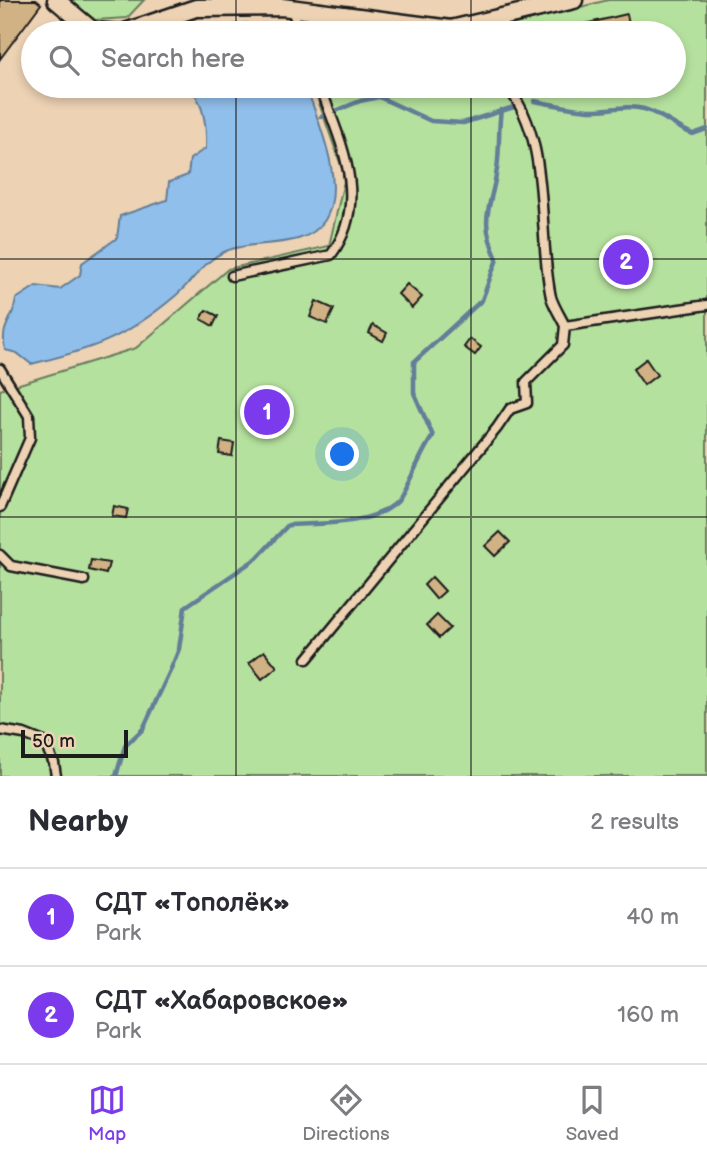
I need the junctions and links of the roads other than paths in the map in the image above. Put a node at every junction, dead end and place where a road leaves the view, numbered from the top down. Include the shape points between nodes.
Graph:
1 (56, 0) edge
2 (575, 0) edge
3 (291, 8) junction
4 (81, 21) edge
5 (157, 21) edge
6 (296, 21) edge
7 (383, 21) edge
8 (492, 21) edge
9 (325, 98) edge
10 (513, 98) edge
11 (232, 276) dead end
12 (707, 305) edge
13 (565, 326) junction
14 (0, 369) edge
15 (0, 507) edge
16 (0, 555) edge
17 (84, 580) dead end
18 (307, 659) dead end
19 (0, 730) edge
20 (57, 776) edge

1 - 4 street
2 - 8 street
3 - 5 street via 196,8
3 - 6 lane
3 - 7 street
9 - 11 lane via 351,173 342,240 331,255
10 - 13 lane via 527,121 534,150 551,298
12 - 13 lane
13 - 18 lane via 564,345 526,382 527,403 506,413
14 - 15 lane via 29,416 30,438
16 - 17 lane via 11,566
19 - 20 lane via 44,742

